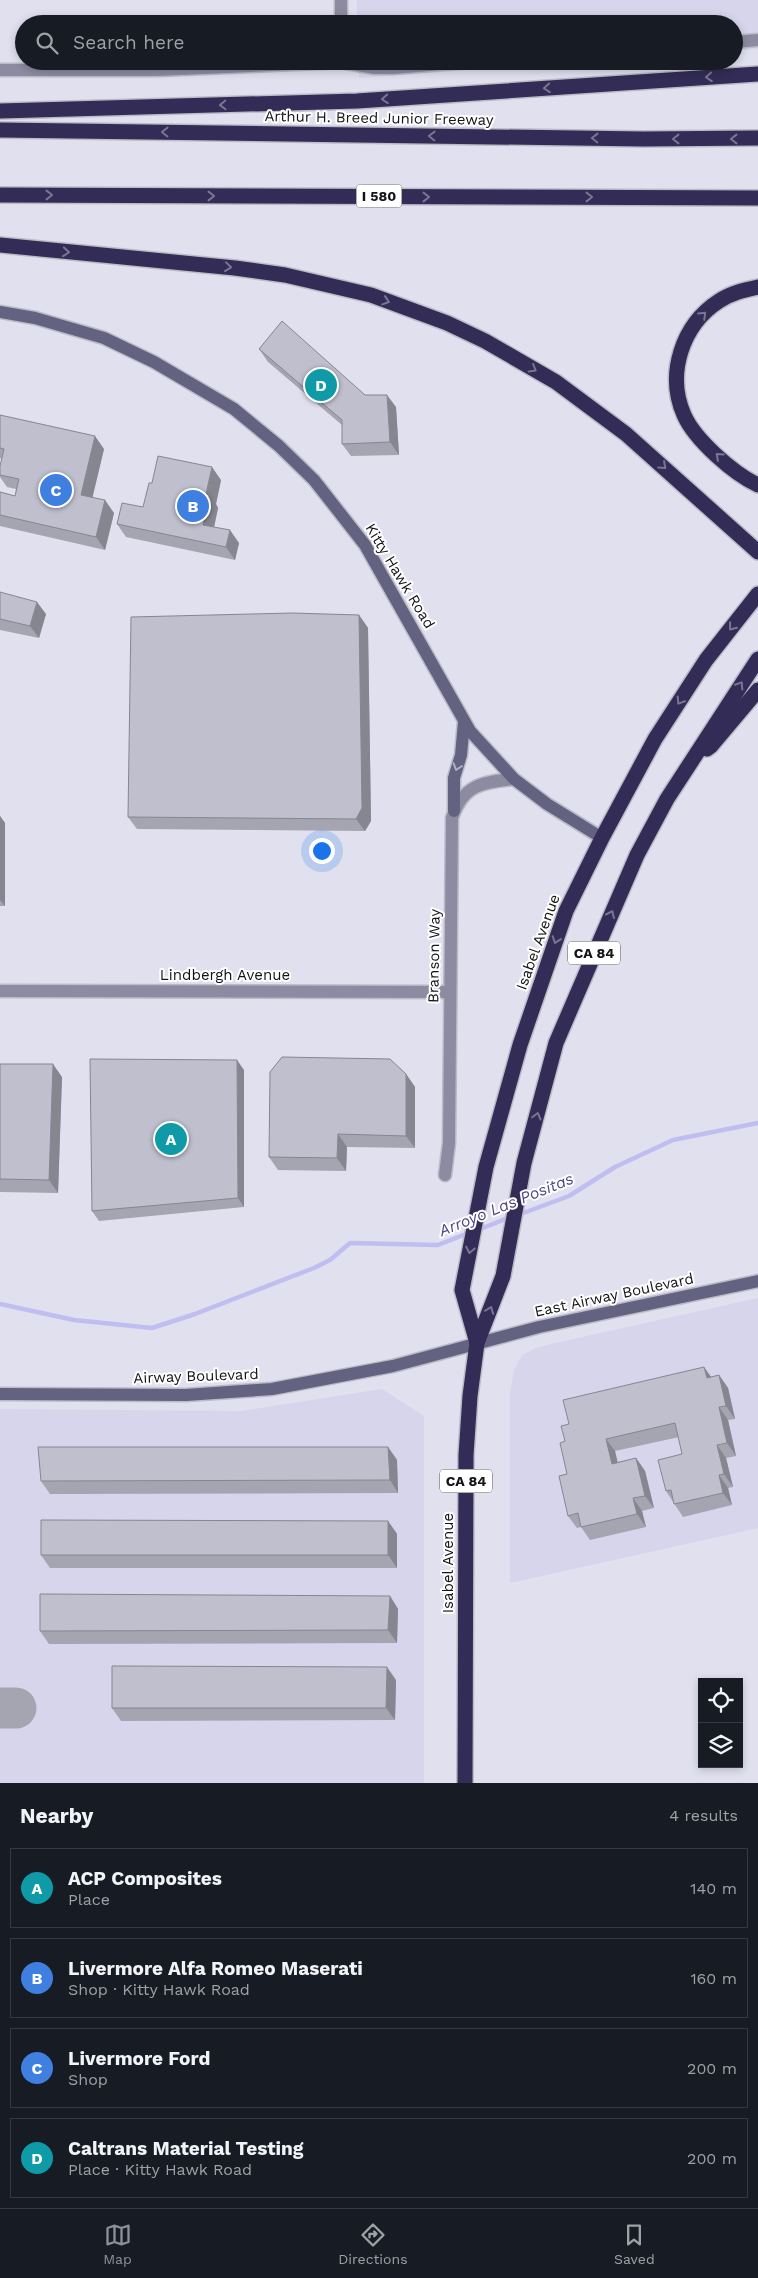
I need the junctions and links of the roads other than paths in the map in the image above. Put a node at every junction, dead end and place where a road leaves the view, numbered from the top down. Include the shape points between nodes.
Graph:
1 (341, 0) edge
2 (341, 15) edge
3 (758, 40) edge
4 (743, 41) edge
5 (0, 70) edge
6 (15, 70) edge
7 (15, 70) edge
8 (158, 70) edge
9 (758, 74) edge
10 (0, 111) edge
11 (0, 130) edge
12 (758, 138) edge
13 (0, 195) edge
14 (758, 198) edge
15 (0, 245) edge
16 (758, 287) edge
17 (0, 312) edge
18 (758, 485) edge
19 (758, 552) edge
20 (758, 594) edge
21 (758, 659) edge
22 (758, 690) edge
23 (464, 722) junction
24 (695, 756) junction
25 (514, 779) junction
26 (454, 811) junction
27 (602, 838) junction
28 (0, 991) edge
29 (450, 992) junction
30 (445, 1175) dead end
31 (758, 1281) edge
32 (477, 1343) junction
33 (0, 1394) edge
34 (465, 1783) edge

1 - 2 street
3 - 4 street
5 - 6 street
7 - 8 street
9 -> 10 highway via 357,101
12 -> 11 highway, Arthur H. Breed Junior Freeway
13 -> 14 highway, I 580
15 -> 19 highway via 285,275 371,295 447,323 549,378 626,434
18 -> 16 highway via 745,479 696,434 684,416 678,396 677,374 684,341 700,317 719,301
17 - 23 street, Kitty Hawk Road via 35,318 104,338 154,362 234,409 279,446 314,480 365,545
20 -> 27 highway, Isabel Avenue / CA 84 via 706,660 655,739
24 -> 21 highway, Isabel Avenue / CA 84
22 - 24 highway via 711,746
23 - 25 street, Kitty Hawk Road
23 -> 26 street via 461,755 454,778
32 -> 24 highway, Isabel Avenue / CA 84 via 503,1276 524,1163 556,1043 637,855
25 - 26 street, Branson Way via 489,782 467,792
25 - 27 street, Kitty Hawk Road
26 - 29 street, Branson Way
27 -> 32 highway, Isabel Avenue / CA 84 via 566,911 520,1045 486,1167 462,1290
28 - 29 street, Lindbergh Avenue
29 - 30 street, Branson Way via 449,1143
31 - 32 street, East Airway Boulevard
32 - 33 street, Airway Boulevard via 393,1366 256,1391 186,1395
32 - 34 highway, Isabel Avenue / CA 84 via 466,1455

